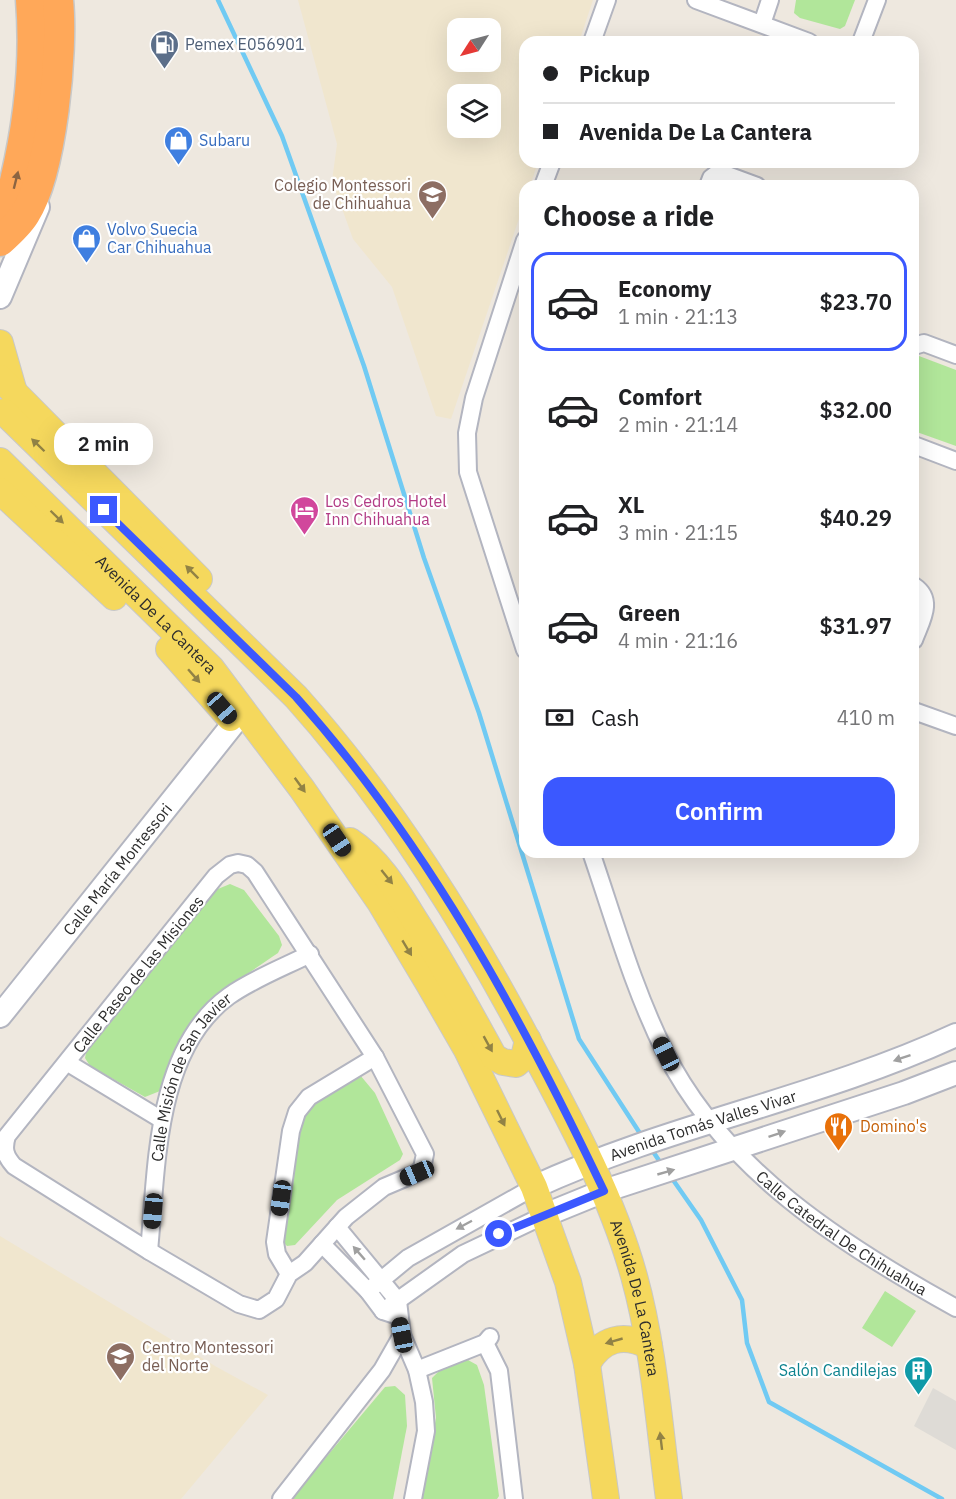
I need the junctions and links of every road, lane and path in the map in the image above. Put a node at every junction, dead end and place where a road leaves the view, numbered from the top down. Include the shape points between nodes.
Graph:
1 (31, 0) edge
2 (58, 0) edge
3 (64, 0) edge
4 (607, 0) edge
5 (696, 0) edge
6 (770, 0) edge
7 (877, 0) edge
8 (762, 24) junction
9 (594, 36) edge
10 (793, 36) edge
11 (863, 36) edge
12 (711, 180) edge
13 (740, 180) edge
14 (0, 236) edge
15 (0, 241) edge
16 (519, 263) edge
17 (0, 297) edge
18 (0, 343) edge
19 (919, 344) edge
20 (956, 355) edge
21 (8, 396) edge
22 (919, 448) edge
23 (956, 460) edge
24 (0, 461) edge
25 (0, 491) edge
26 (919, 591) edge
27 (919, 626) edge
28 (519, 627) edge
29 (919, 713) edge
30 (234, 723) junction
31 (956, 726) edge
32 (278, 756) junction
33 (328, 826) junction
34 (593, 858) edge
35 (310, 954) junction
36 (0, 1016) edge
37 (956, 1035) edge
38 (528, 1040) junction
39 (375, 1057) junction
40 (68, 1063) junction
41 (956, 1073) edge
42 (162, 1120) junction
43 (709, 1122) junction
44 (735, 1149) junction
45 (590, 1161) junction
46 (534, 1187) junction
47 (604, 1191) junction
48 (545, 1215) junction
49 (337, 1227) junction
50 (438, 1239) junction
51 (322, 1244) junction
52 (149, 1251) junction
53 (449, 1263) junction
54 (289, 1274) junction
55 (382, 1280) junction
56 (368, 1291) junction
57 (956, 1308) edge
58 (398, 1309) junction
59 (402, 1335) junction
60 (649, 1346) junction
61 (587, 1364) junction
62 (417, 1370) junction
63 (281, 1499) edge
64 (413, 1499) edge
65 (514, 1499) edge
66 (606, 1499) edge
67 (669, 1499) edge

14 -> 1 highway via 24,147 30,102
2 - 15 highway via 60,39 53,113 40,178 26,213
3 - 17 main road via 64,75 54,158 28,235
4 - 9 street
5 - 8 street
6 - 8 street
7 - 11 street
8 - 10 street
12 - 13 street via 718,172
16 - 28 street via 474,398 466,451 473,492
18 - 21 main road
19 - 20 street
38 -> 21 main road, Avenida De La Cantera via 480,951 398,824 296,697 278,666 233,613
22 - 23 street
24 -> 32 main road, Avenida De La Cantera via 211,668
25 -> 30 main road via 141,621
26 - 27 street via 926,606
29 - 31 street
30 - 32 main road via 255,743
30 - 36 main road, Calle María Montessori
32 -> 33 main road, Avenida De La Cantera
33 -> 38 main road via 363,849 393,886 444,966 494,1057 516,1064 524,1057
33 -> 46 main road, Avenida De La Cantera via 380,902 462,1041
34 - 43 street, Calle Catedral De Chihuahua via 648,1017 684,1086
35 - 39 street, Calle Paseo de las Misiones
35 - 40 street, Calle Paseo de las Misiones via 255,872 247,865 230,865 216,876
35 - 42 street, Calle Misión de San Javier via 230,995 214,1008 179,1063
37 -> 43 main road, Avenida Tomás Valles Vivar via 921,1051
38 - 45 main road, Avenida De La Cantera
39 - 49 street, Calle Paseo de las Misiones via 425,1154 425,1161 417,1173 384,1187
39 - 54 street via 309,1097 293,1122 275,1242
40 - 42 street
40 - 52 street, Calle Paseo de las Misiones via 7,1136 4,1144 8,1160
44 -> 41 main road, Avenida Tomás Valles Vivar
42 - 52 street, Calle Misión de San Javier
43 - 44 street, Calle Catedral De Chihuahua
43 - 45 main road, Avenida Tomás Valles Vivar
47 -> 44 main road, Avenida Tomás Valles Vivar
44 - 57 street, Calle Catedral De Chihuahua via 822,1227
45 - 46 main road, Avenida Tomás Valles Vivar
45 - 47 main road, Avenida De La Cantera
46 - 48 main road, Avenida De La Cantera
46 -> 50 street, Avenida Tomás Valles Vivar
47 - 48 main road, Avenida Tomás Valles Vivar
47 - 60 main road, Avenida De La Cantera via 634,1274
48 - 53 street, Avenida Tomás Valles Vivar via 499,1234
48 - 61 main road, Avenida De La Cantera via 568,1282
49 - 51 street, Calle Paseo de las Misiones
55 -> 49 street
50 - 53 street
50 - 55 street, Avenida Tomás Valles Vivar
51 - 54 street, Calle Paseo de las Misiones
51 - 56 street
52 - 54 street, Calle Paseo de las Misiones via 250,1309 268,1307
53 - 58 street, Avenida Tomás Valles Vivar
55 - 56 street, Avenida Tomás Valles Vivar
55 - 58 street
56 - 58 street via 383,1311
58 - 59 street
59 - 62 street
59 - 63 street via 382,1370
60 -> 61 main road via 628,1338 607,1342
67 -> 60 main road, Avenida De La Cantera
61 - 66 main road, Avenida De La Cantera
62 - 64 street via 426,1431
62 - 65 street via 488,1340 499,1371

